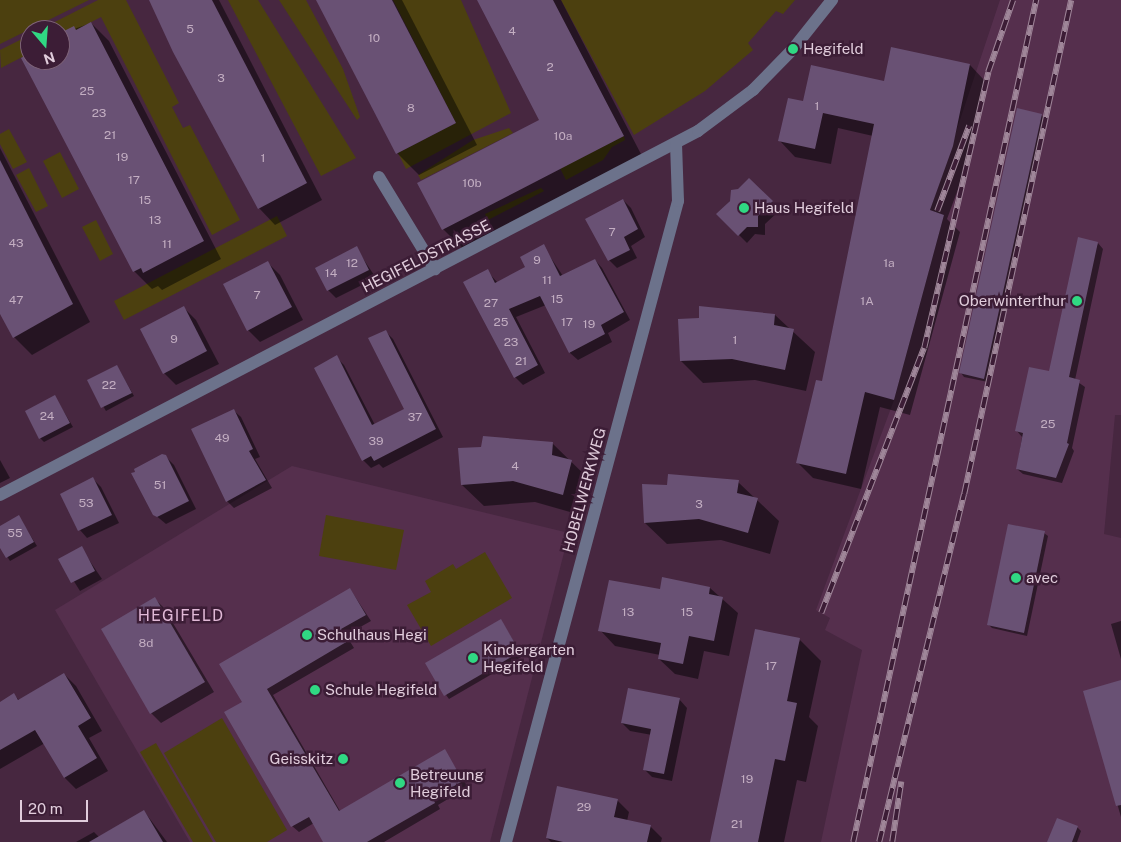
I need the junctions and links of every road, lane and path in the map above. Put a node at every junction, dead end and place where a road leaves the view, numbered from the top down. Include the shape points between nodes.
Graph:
1 (832, 0) edge
2 (676, 144) junction
3 (379, 178) dead end
4 (436, 269) junction
5 (0, 494) edge
6 (506, 842) edge

1 - 2 street, HEGIFELDSTRASSE via 753,90 715,120
2 - 4 street, HEGIFELDSTRASSE
2 - 6 street, HOBELWERKWEG via 678,201
3 - 4 street
4 - 5 street, HEGIFELDSTRASSE

